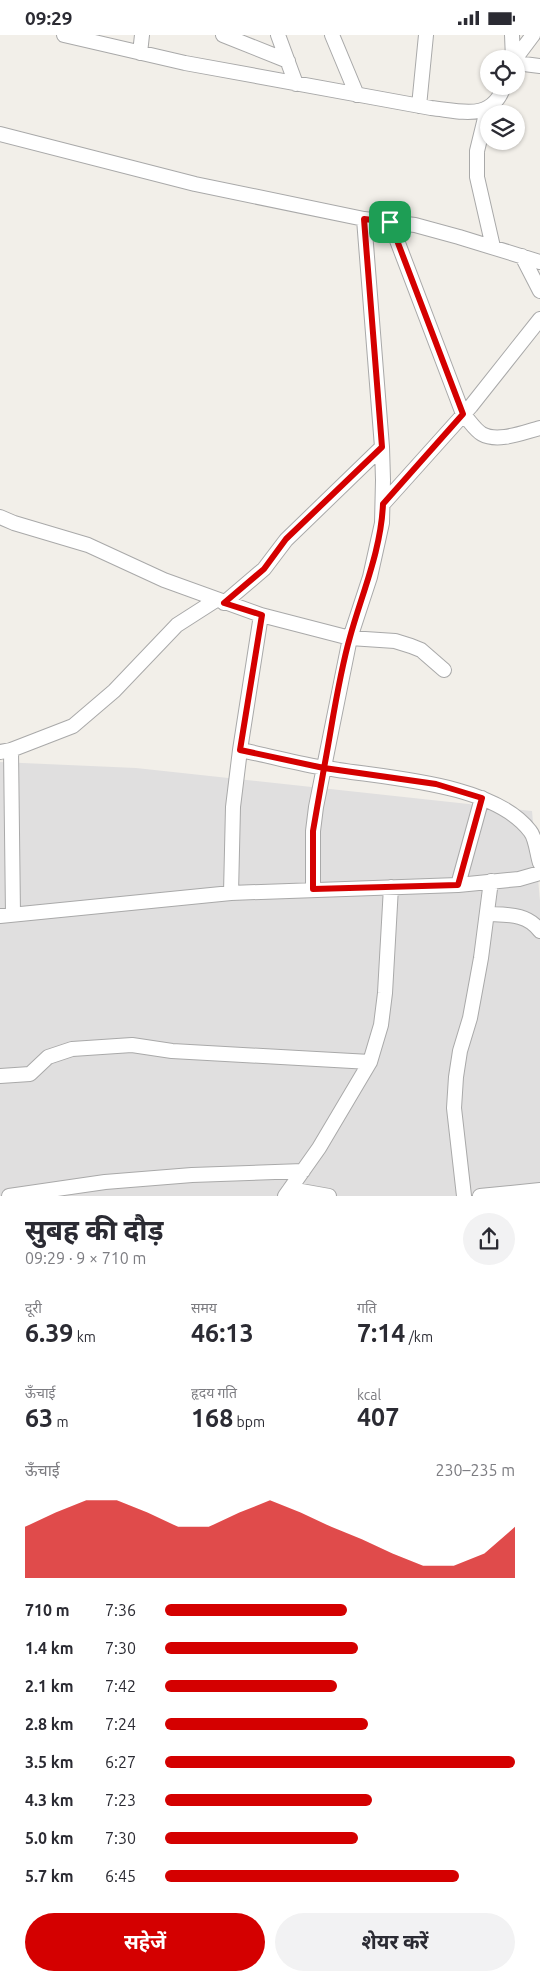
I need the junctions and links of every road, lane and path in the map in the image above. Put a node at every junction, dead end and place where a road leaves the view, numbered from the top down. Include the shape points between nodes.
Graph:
1 (64, 35) edge
2 (142, 35) edge
3 (223, 35) edge
4 (278, 35) edge
5 (332, 35) edge
6 (426, 35) edge
7 (512, 35) edge
8 (533, 35) edge
9 (513, 50) edge
10 (521, 50) edge
11 (140, 53) junction
12 (288, 61) junction
13 (525, 64) edge
14 (540, 66) edge
15 (296, 84) junction
16 (357, 95) junction
17 (419, 106) junction
18 (480, 111) edge
19 (0, 134) edge
20 (480, 139) edge
21 (364, 219) junction
22 (390, 222) junction
23 (493, 247) junction
24 (522, 256) junction
25 (540, 262) edge
26 (540, 291) edge
27 (540, 319) edge
28 (463, 414) junction
29 (540, 428) edge
30 (382, 447) junction
31 (383, 504) junction
32 (0, 517) edge
33 (220, 602) junction
34 (262, 615) junction
35 (350, 638) junction
36 (444, 669) dead end
37 (240, 750) junction
38 (6, 751) edge
39 (324, 768) junction
40 (482, 798) junction
41 (540, 863) edge
42 (540, 873) edge
43 (491, 881) junction
44 (458, 885) junction
45 (391, 887) junction
46 (313, 889) junction
47 (231, 893) junction
48 (486, 914) junction
49 (6, 915) edge
50 (540, 931) edge
51 (370, 1062) junction
52 (0, 1076) edge
53 (303, 1171) junction
54 (540, 1190) edge
55 (288, 1192) edge
56 (9, 1196) edge
57 (329, 1196) edge
58 (464, 1196) edge
59 (480, 1196) edge

1 - 11 street
2 - 11 street
3 - 12 street
4 - 12 street
5 - 16 street
6 - 17 street
7 - 9 street
8 - 10 street
11 - 15 street
12 - 15 street
13 - 14 street
15 - 16 street
16 - 17 street
17 - 18 street
19 - 21 street via 195,184
20 - 23 street via 477,177
21 - 22 street
21 - 30 street
22 - 23 street via 416,225
22 - 28 street
23 - 24 street
24 - 25 street
24 - 26 street
27 - 28 street
28 - 29 street via 482,434 492,437
28 - 31 street
30 - 31 street
30 - 33 street via 286,539 264,569
31 - 35 street via 370,577
32 - 33 street via 88,545 164,581
33 - 34 street
33 - 38 street via 177,625 114,691 73,727
34 - 35 street
34 - 37 street
35 - 36 street via 395,641 411,646
35 - 39 street
37 - 39 street
37 - 47 street via 233,807
38 - 49 street
39 - 40 street via 436,784
39 - 46 street via 313,831
40 - 41 street via 521,821 531,832
40 - 44 street
42 - 43 street via 519,879
43 - 44 street
43 - 48 street
44 - 45 street
45 - 46 street
45 - 51 street via 385,993 381,1025
46 - 47 street
47 - 49 street
48 - 50 street via 521,916 535,923
48 - 58 street via 481,958 456,1077 454,1108
51 - 52 street via 172,1051 132,1045 72,1049 48,1057 30,1074
51 - 53 street
53 - 55 street
53 - 56 street via 115,1181
54 - 59 street
55 - 57 street

